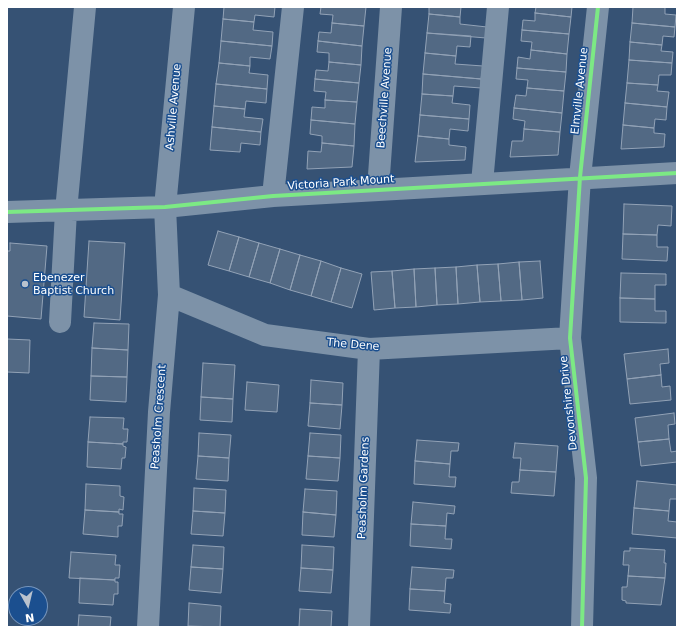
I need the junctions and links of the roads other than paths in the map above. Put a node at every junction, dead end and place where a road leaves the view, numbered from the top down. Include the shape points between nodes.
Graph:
1 (85, 7) edge
2 (184, 7) edge
3 (293, 7) edge
4 (391, 7) edge
5 (498, 7) edge
6 (598, 7) edge
7 (677, 173) edge
8 (580, 178) junction
9 (482, 183) junction
10 (378, 189) junction
11 (273, 196) junction
12 (165, 207) junction
13 (66, 211) junction
14 (7, 212) edge
15 (169, 295) junction
16 (60, 322) dead end
17 (570, 338) junction
18 (369, 349) junction
19 (148, 627) edge
20 (359, 627) edge
21 (582, 627) edge

1 - 13 street
2 - 12 street, Ashville Avenue
3 - 11 street
4 - 10 street, Beechville Avenue
5 - 9 street
6 - 8 street, Elmville Avenue
7 - 8 street, Victoria Park Mount
8 - 9 street, Victoria Park Mount
8 - 17 street, Devonshire Drive
9 - 10 street, Victoria Park Mount
10 - 11 street, Victoria Park Mount
11 - 12 street, Victoria Park Mount
12 - 13 street, Victoria Park Mount
12 - 15 street, Peasholm Crescent
13 - 14 street, Victoria Park Mount
13 - 16 street
15 - 18 street, The Dene via 265,335
15 - 19 street, Peasholm Crescent via 159,412
17 - 18 street, The Dene
17 - 21 street, Devonshire Drive via 586,478
18 - 20 street, Peasholm Gardens

